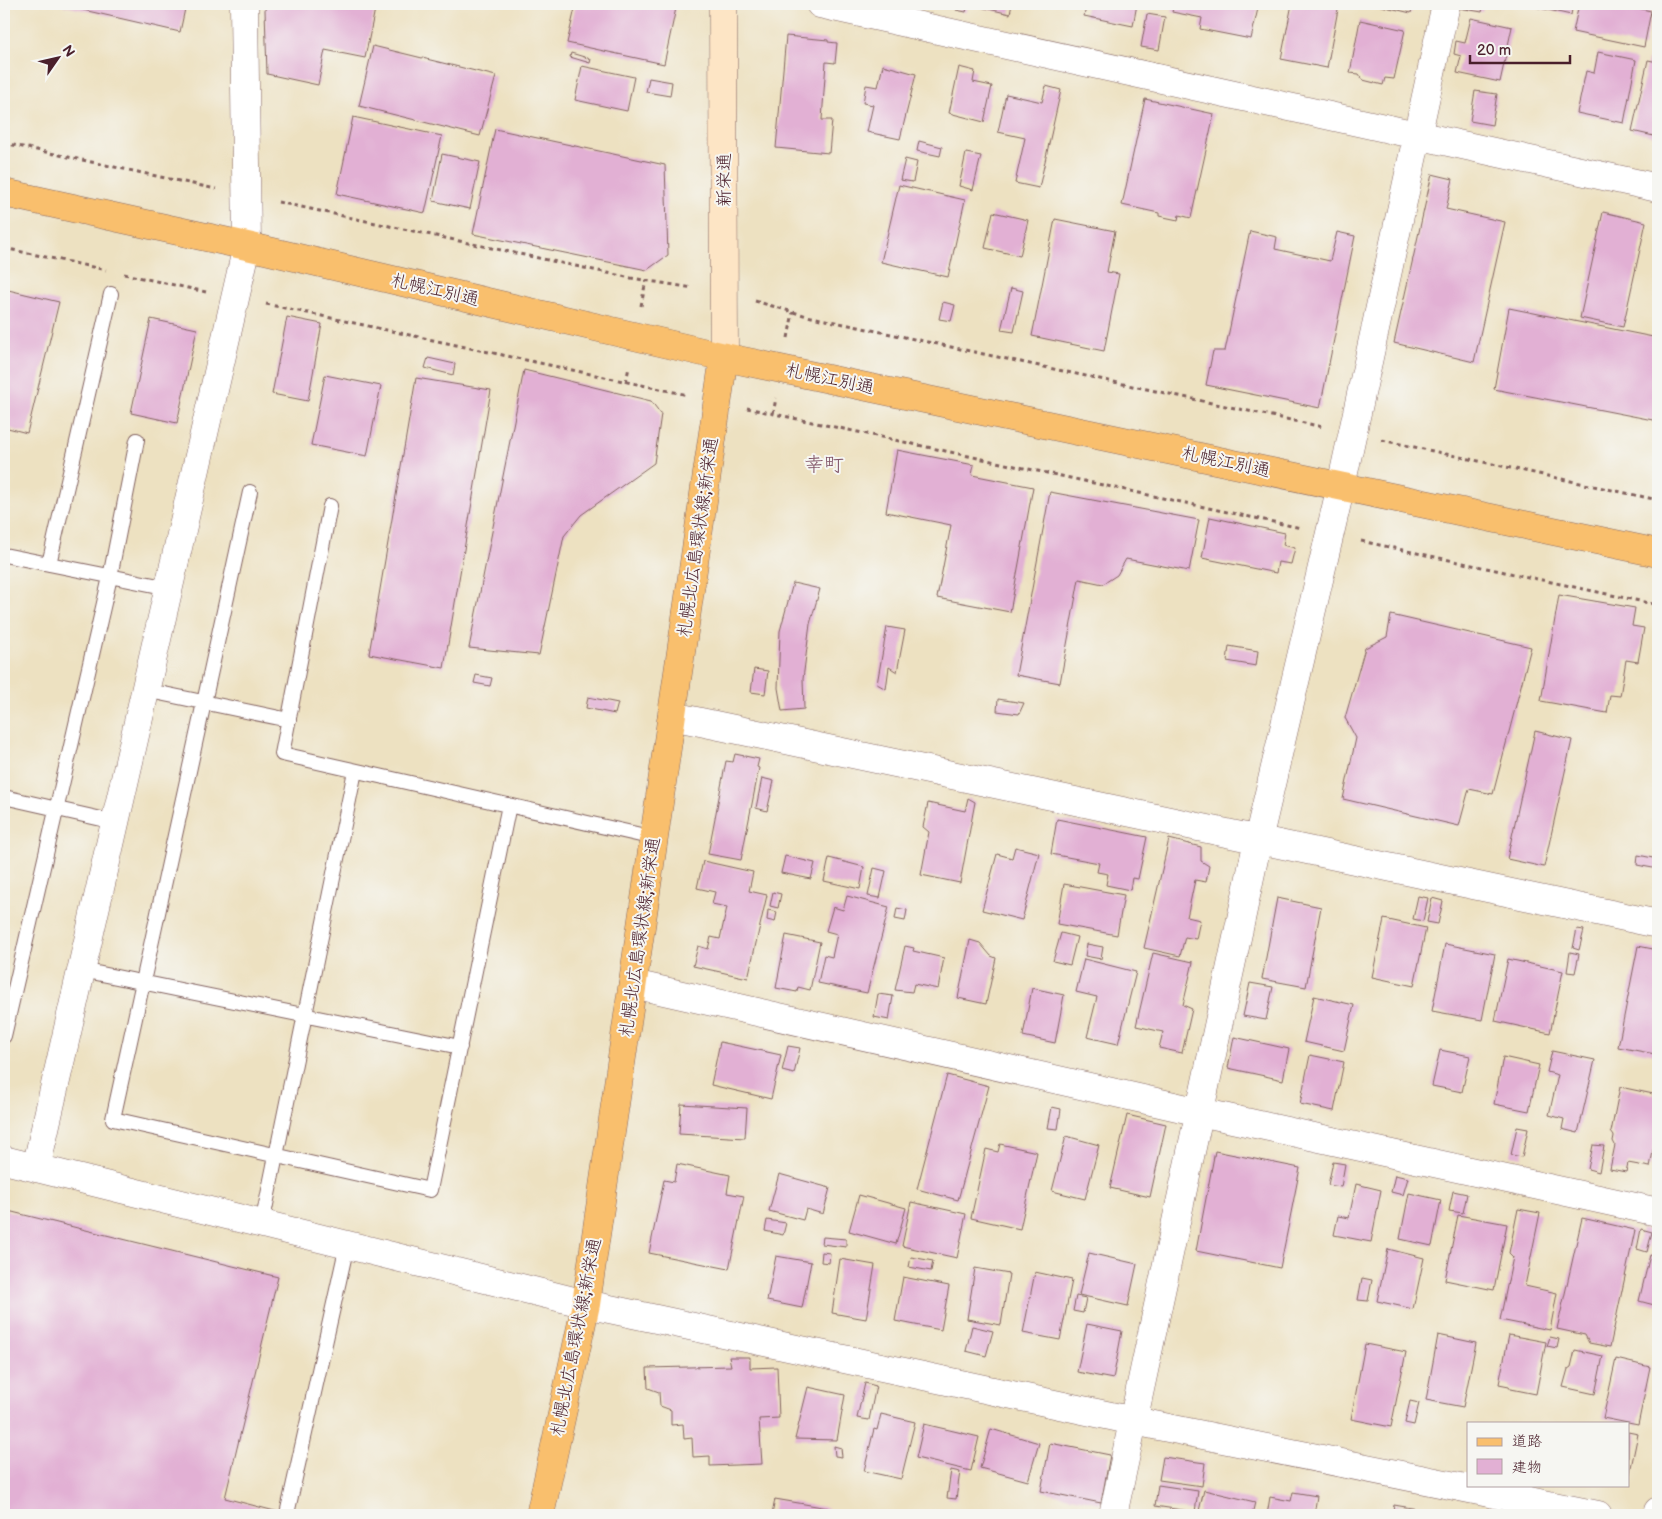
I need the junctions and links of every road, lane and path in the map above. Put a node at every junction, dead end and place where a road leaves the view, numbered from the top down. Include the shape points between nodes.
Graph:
1 (244, 4) edge
2 (723, 4) edge
3 (820, 4) edge
4 (1446, 4) edge
5 (1417, 136) junction
6 (4, 143) edge
7 (1658, 188) edge
8 (4, 194) edge
9 (246, 195) junction
10 (247, 246) junction
11 (4, 248) edge
12 (110, 270) dead end
13 (119, 273) dead end
14 (111, 294) dead end
15 (724, 295) junction
16 (235, 298) junction
17 (724, 357) junction
18 (718, 402) junction
19 (1352, 434) junction
20 (137, 440) dead end
21 (1341, 486) junction
22 (250, 492) dead end
23 (1658, 500) edge
24 (330, 506) dead end
25 (1330, 534) junction
26 (1658, 553) edge
27 (4, 555) edge
28 (49, 564) junction
29 (110, 577) junction
30 (169, 588) junction
31 (1658, 605) edge
32 (145, 690) junction
33 (204, 703) junction
34 (672, 716) junction
35 (289, 720) junction
36 (355, 771) junction
37 (4, 797) edge
38 (509, 805) junction
39 (55, 808) junction
40 (115, 822) junction
41 (654, 838) junction
42 (1258, 840) junction
43 (1658, 924) edge
44 (82, 970) junction
45 (143, 983) junction
46 (633, 984) junction
47 (305, 1015) junction
48 (4, 1036) edge
49 (460, 1047) junction
50 (1200, 1112) junction
51 (276, 1156) junction
52 (4, 1160) edge
53 (36, 1168) junction
54 (1658, 1212) edge
55 (262, 1224) junction
56 (347, 1245) junction
57 (586, 1304) junction
58 (1134, 1421) junction
59 (1658, 1511) edge
60 (287, 1514) dead end
61 (540, 1515) edge
62 (1113, 1515) edge
63 (1598, 1515) edge
64 (1657, 1515) edge

1 - 9 street
2 - 15 street, 新栄通
3 - 5 street
4 - 5 street
5 - 7 street
5 - 19 street
6 - 9 path
8 - 10 main road, 札幌江別通
9 - 10 street
9 - 15 path
10 - 16 street
10 - 17 main road, 札幌江別通
11 - 12 path
13 - 16 path
14 - 28 lane
15 - 17 street, 新栄通
15 - 19 path via 807,316
16 - 18 path
16 - 30 street
17 - 18 main road, 札幌北広島環状線;新栄通
17 - 21 main road, 札幌江別通
18 - 25 path
18 - 34 main road, 札幌北広島環状線;新栄通
19 - 21 street
19 - 23 path
20 - 29 lane
21 - 25 street
21 - 26 main road, 札幌江別通
22 - 33 lane
24 - 35 lane
25 - 31 path
25 - 42 street
27 - 28 lane
28 - 29 lane
29 - 30 lane
29 - 39 lane
30 - 32 street
32 - 33 lane
32 - 40 street
33 - 35 lane
33 - 45 lane
34 - 41 main road, 札幌北広島環状線;新栄通
34 - 42 street
35 - 36 lane via 282,754
36 - 38 lane
36 - 47 lane
37 - 39 lane
38 - 41 lane
38 - 49 lane
39 - 40 lane
39 - 48 lane
40 - 44 street
41 - 46 main road, 札幌北広島環状線;新栄通
42 - 43 street
42 - 50 street
44 - 45 lane
44 - 53 street
45 - 47 lane
45 - 51 lane via 113,1119
46 - 50 street
46 - 57 main road, 札幌北広島環状線;新栄通
47 - 49 lane
47 - 51 lane
49 - 51 lane via 430,1190
50 - 54 street
50 - 58 street
51 - 55 lane
52 - 53 street
53 - 55 street
55 - 56 street
56 - 57 street
56 - 60 lane
57 - 58 street
57 - 61 main road, 札幌北広島環状線;新栄通
58 - 62 street
58 - 63 street
59 - 64 street

